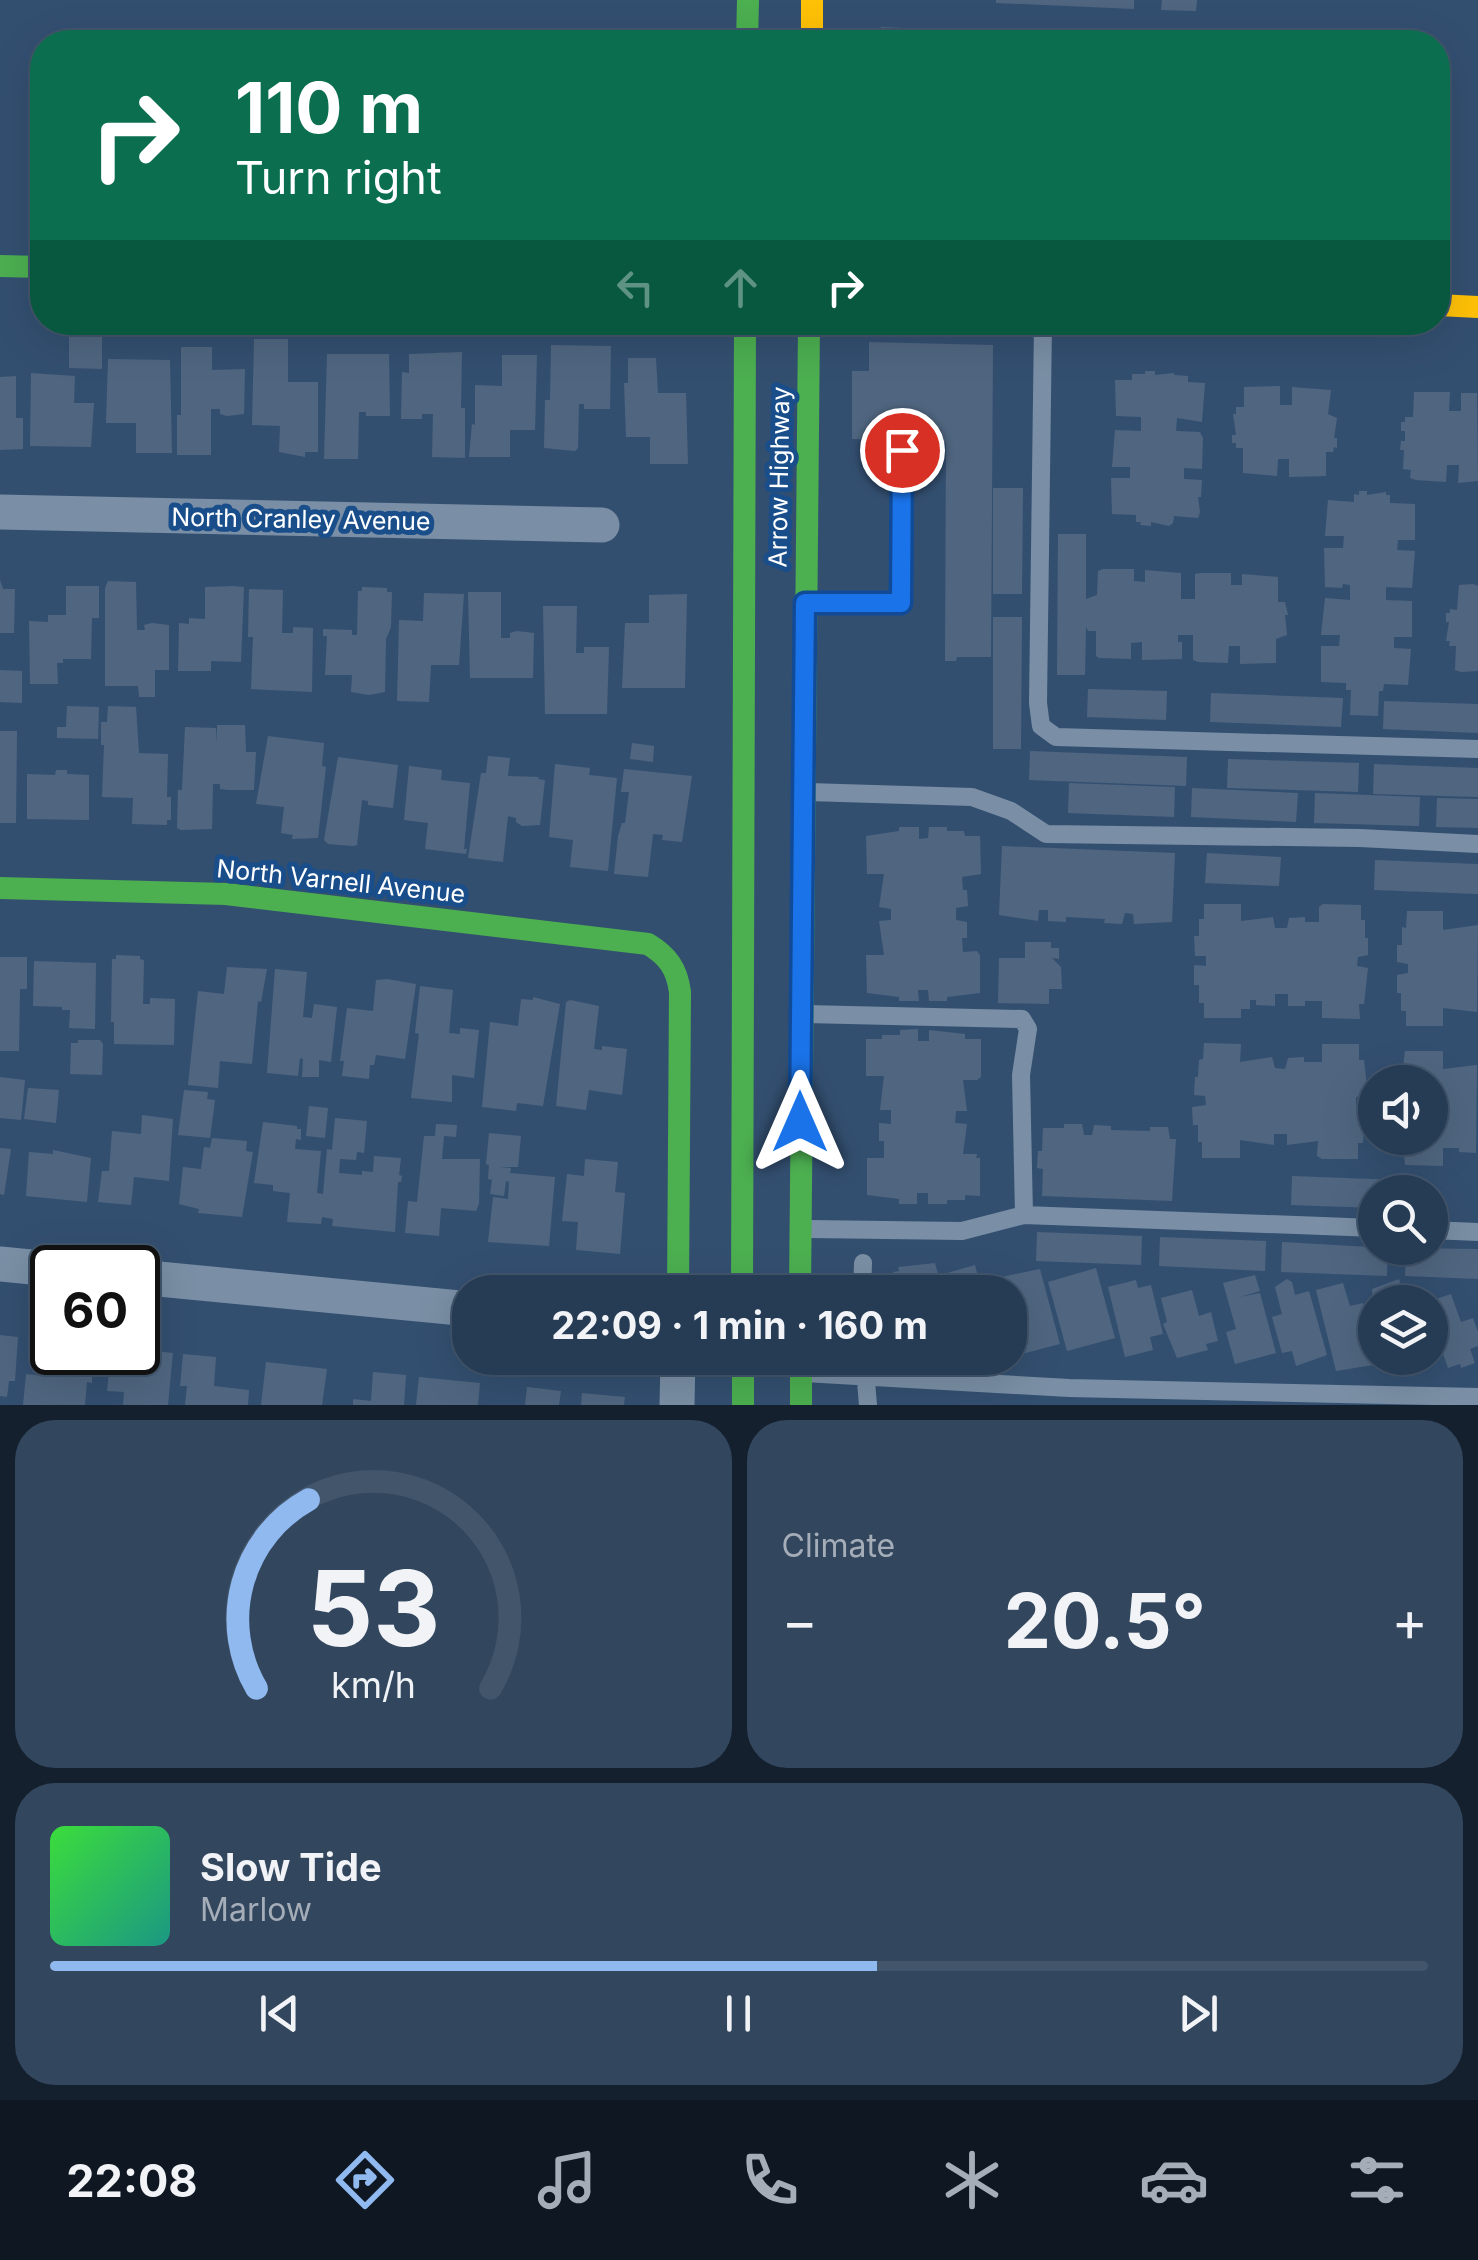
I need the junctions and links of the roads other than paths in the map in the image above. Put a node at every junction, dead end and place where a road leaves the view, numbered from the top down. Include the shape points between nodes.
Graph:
1 (748, 0) edge
2 (812, 0) edge
3 (747, 30) edge
4 (812, 30) edge
5 (0, 266) edge
6 (30, 267) edge
7 (1450, 306) edge
8 (1478, 307) edge
9 (745, 335) edge
10 (809, 335) edge
11 (1043, 335) edge
12 (902, 450) dead end
13 (0, 512) edge
14 (602, 525) dead end
15 (805, 603) junction
16 (1478, 749) edge
17 (803, 792) junction
18 (1478, 844) edge
19 (0, 888) edge
20 (800, 1014) junction
21 (1024, 1215) junction
22 (1358, 1227) edge
23 (800, 1229) junction
24 (1448, 1231) edge
25 (1478, 1232) edge
26 (862, 1262) dead end
27 (0, 1264) edge
28 (30, 1267) edge
29 (678, 1275) edge
30 (742, 1275) edge
31 (800, 1275) edge
32 (862, 1275) edge
33 (160, 1279) edge
34 (452, 1307) edge
35 (677, 1375) edge
36 (742, 1375) edge
37 (801, 1375) edge
38 (866, 1375) edge
39 (920, 1375) edge
40 (1070, 1397) edge
41 (1478, 1397) edge
42 (1280, 1399) edge
43 (676, 1405) edge
44 (743, 1405) edge
45 (801, 1405) edge
46 (868, 1405) edge

1 - 3 main road
2 - 4 main road
5 - 6 main road
7 - 8 main road
9 - 30 main road, Arrow Highway
10 - 15 main road, Arrow Highway
11 - 16 lane via 1041,726 1056,737
12 - 15 lane via 901,603
13 - 14 street, North Cranley Avenue
15 - 17 main road, Arrow Highway
17 - 18 lane via 972,797 1046,834
17 - 20 main road, Arrow Highway
19 - 29 main road, North Varnell Avenue via 226,894 648,944 670,958 680,992
20 - 21 lane via 1022,1019 1028,1029 1022,1074
20 - 23 main road, Arrow Highway
21 - 22 lane
21 - 23 lane via 962,1231
23 - 31 main road, Arrow Highway
24 - 25 lane
26 - 32 lane
27 - 28 street
33 - 34 street
35 - 43 street
36 - 44 main road
37 - 45 main road
38 - 46 lane
39 - 40 lane
40 - 42 lane
41 - 42 lane

